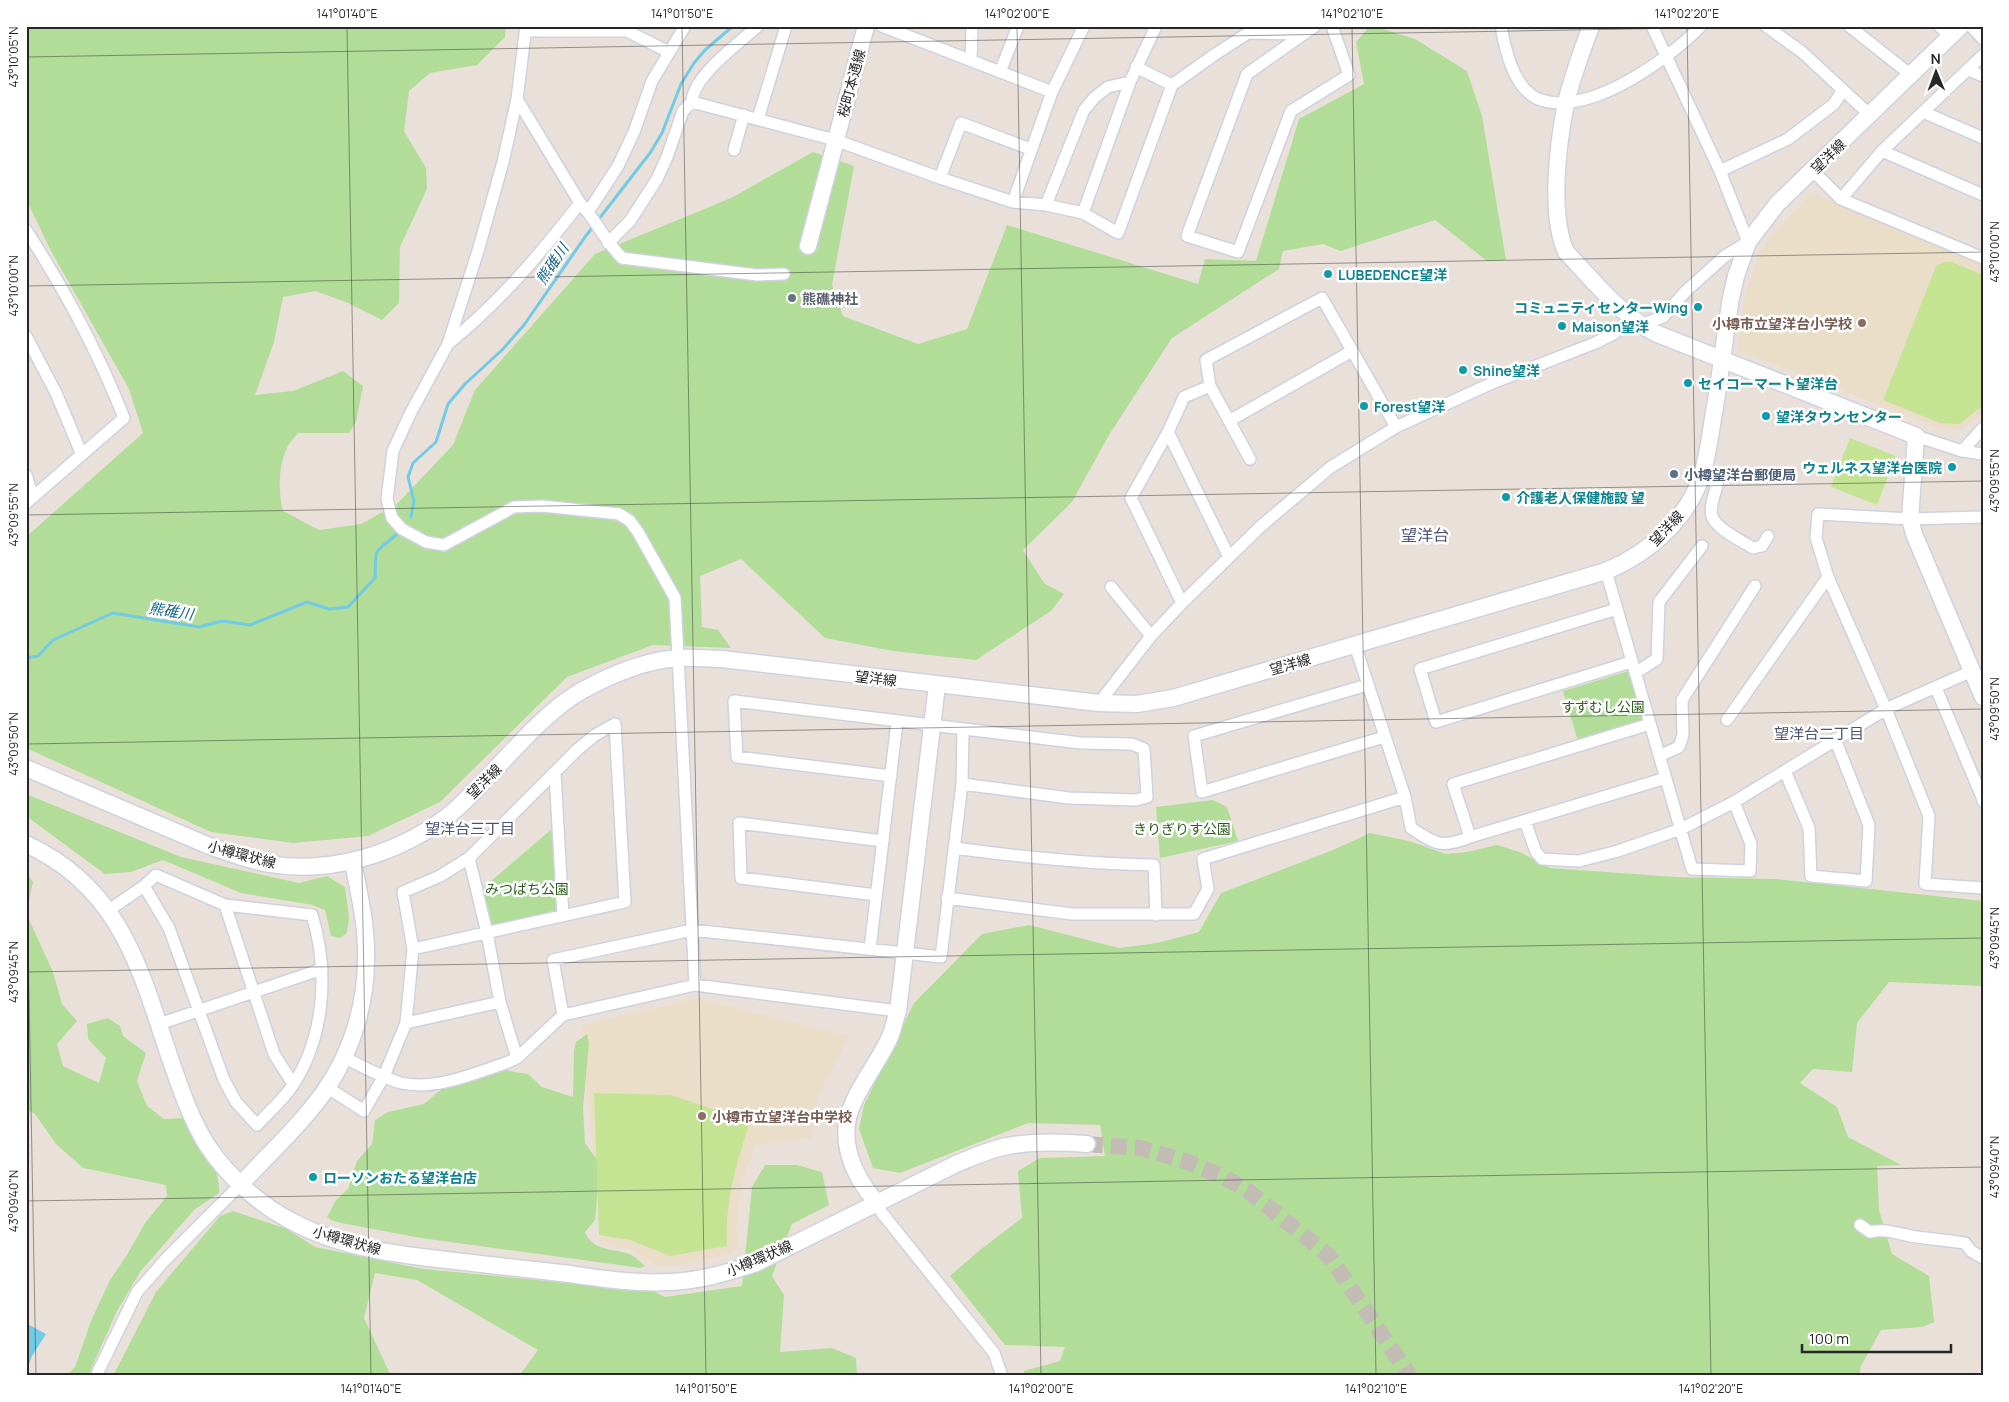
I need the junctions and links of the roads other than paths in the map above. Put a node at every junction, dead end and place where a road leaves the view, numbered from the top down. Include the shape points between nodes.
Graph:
1 (685, 26) edge
2 (758, 26) edge
3 (786, 26) edge
4 (866, 26) edge
5 (882, 26) edge
6 (972, 26) edge
7 (1018, 26) edge
8 (1084, 26) edge
9 (1156, 26) edge
10 (1315, 26) edge
11 (1332, 26) edge
12 (1501, 26) edge
13 (1591, 26) edge
14 (1652, 26) edge
15 (1701, 26) edge
16 (1766, 26) edge
17 (1849, 26) edge
18 (1971, 26) edge
19 (526, 29) edge
20 (1950, 30) edge
21 (1304, 34) junction
22 (1983, 39) edge
23 (669, 52) junction
24 (1983, 56) edge
25 (1667, 57) junction
26 (971, 60) junction
27 (1136, 67) junction
28 (1968, 70) junction
29 (1000, 72) junction
30 (1911, 75) junction
31 (1983, 76) edge
32 (1130, 82) junction
33 (1172, 85) junction
34 (1843, 90) junction
35 (1052, 92) junction
36 (517, 99) junction
37 (692, 102) junction
38 (1566, 102) junction
39 (1923, 112) junction
40 (744, 115) junction
41 (1870, 115) junction
42 (758, 119) junction
43 (1983, 138) edge
44 (835, 140) junction
45 (1030, 149) junction
46 (734, 150) dead end
47 (1882, 151) junction
48 (1720, 171) junction
49 (1813, 171) junction
50 (940, 178) junction
51 (1983, 195) edge
52 (1841, 199) junction
53 (1013, 202) junction
54 (580, 203) junction
55 (1046, 205) junction
56 (1083, 214) junction
57 (590, 215) junction
58 (26, 230) edge
59 (1748, 242) junction
60 (608, 243) junction
61 (808, 246) dead end
62 (1983, 258) edge
63 (784, 274) dead end
64 (1636, 322) junction
65 (26, 336) edge
66 (448, 344) junction
67 (1352, 351) junction
68 (1723, 359) junction
69 (1210, 386) junction
70 (1229, 421) junction
71 (1396, 427) junction
72 (1983, 428) edge
73 (1168, 432) junction
74 (1916, 436) junction
75 (1962, 451) junction
76 (1983, 454) edge
77 (82, 455) junction
78 (1250, 460) dead end
79 (1702, 472) junction
80 (26, 475) edge
81 (30, 500) edge
82 (1983, 517) edge
83 (1910, 519) junction
84 (1768, 536) dead end
85 (1702, 546) dead end
86 (1229, 557) junction
87 (1606, 571) junction
88 (1828, 576) junction
89 (1756, 586) dead end
90 (1110, 587) dead end
91 (1182, 603) junction
92 (1617, 609) junction
93 (1150, 636) junction
94 (1355, 645) junction
95 (679, 658) junction
96 (1633, 668) junction
97 (1972, 671) junction
98 (936, 685) junction
99 (1367, 685) junction
100 (1936, 688) junction
101 (1983, 697) edge
102 (1099, 703) junction
103 (1886, 709) junction
104 (1727, 720) dead end
105 (897, 722) junction
106 (1650, 724) junction
107 (931, 726) junction
108 (963, 729) junction
109 (1384, 737) junction
110 (1835, 739) junction
111 (1659, 756) junction
112 (26, 768) edge
113 (1785, 771) junction
114 (555, 773) junction
115 (891, 776) junction
116 (1666, 778) junction
117 (962, 784) junction
118 (1404, 798) junction
119 (1734, 802) junction
120 (1983, 802) edge
121 (1525, 821) junction
122 (1681, 829) junction
123 (1470, 837) junction
124 (883, 841) junction
125 (26, 844) edge
126 (954, 848) junction
127 (469, 858) junction
128 (353, 862) junction
129 (144, 886) junction
130 (1983, 888) edge
131 (876, 895) junction
132 (948, 898) junction
133 (225, 905) junction
134 (109, 910) junction
135 (563, 916) junction
136 (1156, 916) junction
137 (692, 930) junction
138 (487, 933) junction
139 (413, 949) junction
140 (870, 949) junction
141 (904, 954) junction
142 (322, 969) junction
143 (695, 985) junction
144 (254, 993) junction
145 (500, 1002) junction
146 (199, 1010) junction
147 (898, 1011) junction
148 (563, 1015) junction
149 (406, 1023) junction
150 (159, 1024) junction
151 (345, 1058) junction
152 (517, 1058) junction
153 (384, 1076) junction
154 (293, 1084) junction
155 (328, 1088) junction
156 (1087, 1144) tunnel mouth
157 (241, 1184) junction
158 (877, 1203) junction
159 (1860, 1225) dead end
160 (1983, 1258) edge
161 (96, 1376) edge
162 (1002, 1376) edge

1 - 23 street
2 - 37 street via 709,70 696,87
3 - 42 street
4 - 44 street, 桜町本通線
5 - 26 street
6 - 26 street
7 - 29 street
8 - 35 street
9 - 27 street
10 - 21 street
11 - 21 street via 1349,75 1291,111 1238,252 1188,236 1247,74
12 - 38 street via 1510,66 1526,90 1540,100
13 - 38 street
14 - 25 street
15 - 25 street
16 - 34 street via 1802,52
17 - 30 street
18 - 22 street
19 - 23 street via 627,31
19 - 36 street
20 - 30 street, 望洋線
21 - 33 street via 1248,33
23 - 57 street via 652,81 618,166
24 - 28 street
25 - 38 street via 1622,84 1591,97
25 - 48 street
26 - 29 street
27 - 32 street
27 - 33 street
28 - 31 street
28 - 39 street
29 - 35 street
30 - 41 street, 望洋線
32 - 55 street via 1108,86 1084,110
32 - 56 street
33 - 56 street via 1118,233
34 - 41 street
34 - 48 street via 1834,104 1788,139
35 - 45 street
36 - 54 street
36 - 66 street via 481,242
37 - 40 street
37 - 60 street via 683,111 657,179 630,221
38 - 64 street via 1558,169 1561,240 1566,252
39 - 43 street
39 - 47 street
40 - 42 street
40 - 46 street
41 - 49 street, 望洋線
42 - 44 street
44 - 50 street
44 - 61 street, 桜町本通線
45 - 50 street via 961,123
45 - 53 street
47 - 51 street
47 - 52 street
48 - 59 street
49 - 52 street
49 - 59 street, 望洋線 via 1777,204
50 - 53 street
52 - 62 street
53 - 55 street
54 - 57 street
54 - 66 street via 500,298
55 - 56 street
57 - 60 street
58 - 77 street via 59,281 86,332 124,418
59 - 64 street via 1725,256 1663,317
59 - 68 street, 望洋線 via 1731,298
60 - 63 street via 622,258 757,275
64 - 68 street
64 - 71 street via 1595,343 1498,381
65 - 77 street via 56,393
66 - 95 street via 393,451 387,499 392,518 402,530 426,542 444,545 514,507 542,506 619,514 638,532 675,598
67 - 69 street via 1322,298 1206,360
67 - 70 street
67 - 71 street
68 - 74 street
68 - 79 street, 望洋線
69 - 70 street
69 - 73 street via 1184,397
70 - 78 street
71 - 86 street via 1330,467
72 - 75 street
73 - 86 street
73 - 91 street via 1131,498
74 - 75 street
74 - 83 street
75 - 76 street
77 - 81 street
79 - 84 street via 1717,485 1712,507 1717,525 1753,548 1762,546
79 - 87 street, 望洋線 via 1681,514 1663,535 1643,552
80 - 81 street
82 - 83 street
83 - 88 street via 1818,514 1816,538
83 - 97 street
85 - 96 street via 1659,602 1657,659
86 - 91 street
87 - 92 street
87 - 94 street, 望洋線
88 - 103 street
88 - 104 street
89 - 111 street via 1682,700 1683,735 1679,747
90 - 93 street
91 - 93 street
92 - 96 street
92 - 96 street via 1420,669 1436,722
93 - 102 street
94 - 99 street
94 - 102 street, 望洋線 via 1173,698 1137,704
95 - 98 street, 望洋線 via 722,659
95 - 128 street, 望洋線 via 640,666 582,691 542,721 445,818 411,841
95 - 137 street
96 - 106 street
97 - 100 street
97 - 101 street
98 - 102 street, 望洋線
98 - 107 street
99 - 109 street
99 - 109 street via 1194,736 1202,792
100 - 103 street
100 - 120 street
103 - 110 street
103 - 130 street via 1929,816 1925,884
105 - 107 street
105 - 115 street
105 - 115 street via 734,701 737,757
106 - 111 street
106 - 123 street via 1453,784
107 - 108 street
107 - 141 street
108 - 117 street
108 - 117 street via 1081,743 1132,744 1144,749 1147,797 1136,800 1069,798
109 - 118 street
110 - 113 street
110 - 113 street via 1869,825 1866,881 1811,876 1808,828
111 - 116 street
112 - 128 street, 小樽環状線 via 236,855 282,865 330,866
113 - 119 street
114 - 127 street
114 - 135 street
114 - 135 street via 577,750 615,724 625,902
115 - 124 street
116 - 121 street
116 - 122 street
117 - 126 street
118 - 123 street via 1411,828 1436,844
118 - 136 street via 1203,859 1208,889 1194,914
119 - 122 street
119 - 122 street via 1752,844 1750,871 1692,869
121 - 122 street via 1536,852 1542,859 1579,861
121 - 123 street
124 - 131 street
124 - 131 street via 739,823 741,878
125 - 134 street, 小樽環状線 via 42,851 74,875
126 - 132 street
126 - 136 street via 1092,864 1154,865
127 - 138 street
127 - 139 street via 440,876 403,892
128 - 151 street via 364,920 366,959 359,1016
129 - 133 street via 156,875
129 - 134 street
129 - 146 street via 170,928
131 - 140 street
132 - 136 street via 1072,914
132 - 141 street via 941,957
133 - 142 street via 312,915
133 - 144 street
134 - 150 street, 小樽環状線 via 134,955
135 - 138 street
137 - 140 street
137 - 143 street
137 - 148 street via 553,960
138 - 139 street
138 - 145 street
139 - 149 street
140 - 141 street
141 - 147 street
142 - 144 street
142 - 154 street via 322,990 309,1055
143 - 147 street
143 - 148 street
144 - 146 street
144 - 154 street via 274,1054
145 - 149 street
145 - 152 street
146 - 150 street
146 - 154 street via 224,1080 236,1102 257,1125
147 - 158 street via 890,1037 853,1102 846,1135 849,1154 863,1188
148 - 152 street
149 - 153 street
150 - 157 street, 小樽環状線 via 183,1096 207,1146
151 - 153 street
151 - 155 street
152 - 153 street via 434,1083 401,1083
153 - 155 street via 364,1111
155 - 157 street
156 - 158 street, 小樽環状線 via 1056,1142 990,1150
157 - 158 street, 小樽環状線 via 277,1213 343,1242 405,1254 629,1282 671,1282 721,1275 754,1264
157 - 161 street via 137,1292
158 - 162 street via 923,1267 994,1353
159 - 160 street via 1870,1232 1892,1231 1965,1243

